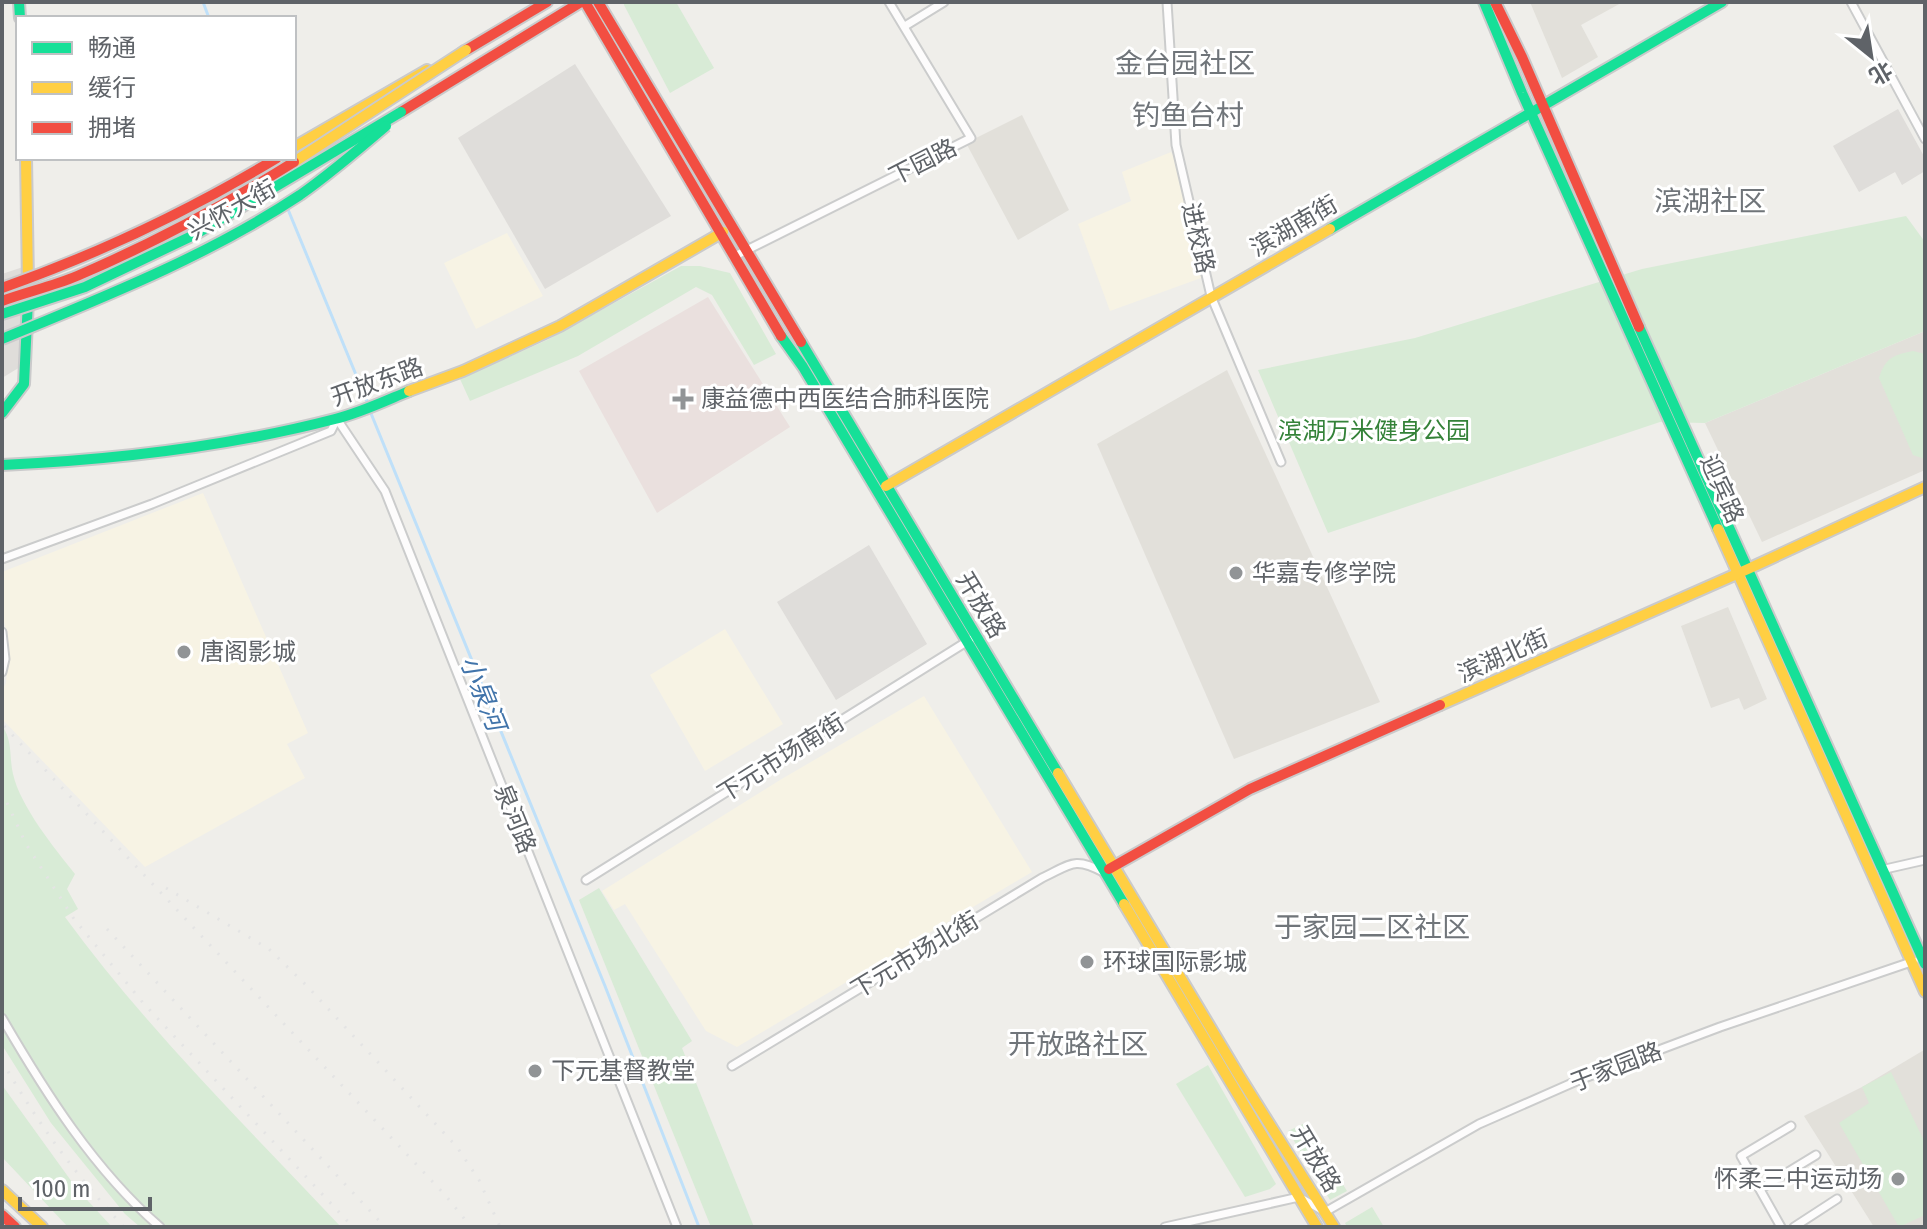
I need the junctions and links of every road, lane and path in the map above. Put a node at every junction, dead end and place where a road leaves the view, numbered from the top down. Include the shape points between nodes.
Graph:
1 (547, 2) edge
2 (583, 2) edge
3 (598, 2) edge
4 (889, 2) edge
5 (944, 2) edge
6 (1167, 2) edge
7 (1484, 2) edge
8 (1495, 2) edge
9 (1722, 2) edge
10 (1851, 2) edge
11 (905, 26) junction
12 (466, 50) junction
13 (1543, 106) junction
14 (401, 112) junction
15 (1531, 113) junction
16 (1925, 139) edge
17 (296, 146) edge
18 (296, 159) edge
19 (26, 160) edge
20 (274, 160) edge
21 (294, 160) edge
22 (731, 227) junction
23 (720, 234) junction
24 (745, 251) junction
25 (733, 257) junction
26 (2, 288) edge
27 (1211, 296) junction
28 (2, 301) edge
29 (2, 314) edge
30 (2, 339) edge
31 (2, 413) edge
32 (337, 419) junction
33 (1281, 462) dead end
34 (2, 465) edge
35 (886, 486) junction
36 (1925, 487) edge
37 (2, 559) edge
38 (1748, 569) junction
39 (1737, 574) junction
40 (2, 632) edge
41 (976, 636) junction
42 (966, 643) junction
43 (2, 672) edge
44 (1925, 860) edge
45 (1115, 866) junction
46 (1881, 870) junction
47 (1103, 872) junction
48 (586, 880) dead end
49 (1924, 960) edge
50 (1911, 962) junction
51 (1925, 992) edge
52 (2, 1018) edge
53 (732, 1066) dead end
54 (1791, 1126) dead end
55 (1816, 1155) dead end
56 (1760, 1189) junction
57 (2, 1190) edge
58 (1299, 1197) junction
59 (1837, 1199) dead end
60 (1325, 1212) junction
61 (2, 1215) edge
62 (15, 1227) edge
63 (42, 1227) edge
64 (160, 1227) edge
65 (677, 1227) edge
66 (1165, 1227) edge
67 (1317, 1227) edge
68 (1334, 1227) edge
69 (1781, 1227) edge
70 (1794, 1227) edge

1 - 12 main road
2 - 14 main road, 兴怀大街
2 - 23 main road, 开放路
3 - 22 main road, 开放路
4 - 11 street, 下园路
5 - 11 street
6 - 27 street, 进校路 via 1176,145
7 - 15 main road, 迎宾路
8 - 13 main road, 迎宾路
9 - 13 main road, 滨湖南街
10 - 16 street
11 - 24 street, 下园路 via 971,138
12 - 17 main road
12 - 18 main road, bridge
13 - 15 main road, 滨湖南街
13 - 38 main road, 迎宾路
14 - 29 main road, bridge via 196,234 85,287
14 - 30 main road, 兴怀大街, bridge via 311,188 205,249
15 - 27 main road, 滨湖南街
15 - 39 main road, 迎宾路
19 - 31 main road via 30,253 24,384
20 - 26 main road, 兴怀大街, bridge via 212,198 124,240
21 - 28 main road, bridge via 186,224 75,277
22 - 23 main road, 开放东路
22 - 24 main road, 开放路
23 - 25 main road, 开放路
23 - 32 main road, 开放东路 via 560,326 463,371
24 - 25 street, 下园路
24 - 35 main road, 开放路
25 - 42 main road, 开放路
27 - 33 street, 进校路
27 - 35 main road, 滨湖南街
32 - 34 main road, 开放东路 via 87,461
32 - 37 street via 331,431
32 - 65 street, 泉河路 via 385,491
35 - 41 main road, 开放路
36 - 38 main road, 滨湖北街
38 - 39 main road, 滨湖北街
38 - 46 main road, 迎宾路
39 - 45 main road, 滨湖北街 via 1250,789
39 - 50 main road, 迎宾路
40 - 43 street
41 - 42 street, 下元市场南街
41 - 45 main road, 开放路
42 - 47 main road, 开放路
42 - 48 street, 下元市场南街
44 - 46 street
45 - 47 main road, 滨湖北街
45 - 60 main road, 开放路
46 - 49 main road, 迎宾路
47 - 53 street, 下元市场北街 via 1085,862 1042,878
47 - 58 main road, 开放路
49 - 50 street, 于家园路
50 - 51 main road, 迎宾路
50 - 60 street, 于家园路 via 1579,1080 1479,1124
52 - 64 street via 98,1163
54 - 56 street via 1741,1156
55 - 56 street
56 - 69 street
57 - 63 main road
58 - 60 street
58 - 66 street
58 - 67 main road, 开放路
59 - 70 street
60 - 68 main road, 开放路
61 - 62 main road

